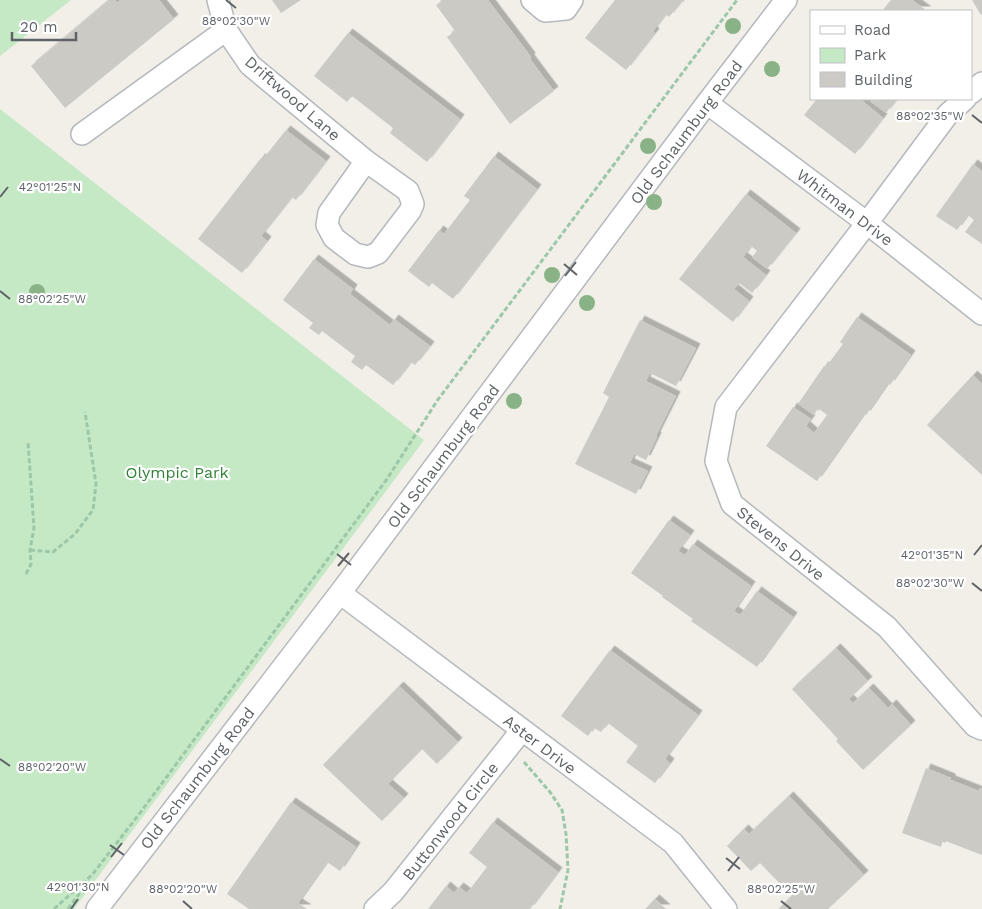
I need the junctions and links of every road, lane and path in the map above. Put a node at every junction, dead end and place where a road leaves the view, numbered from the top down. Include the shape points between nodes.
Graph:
1 (218, 0) edge
2 (532, 0) edge
3 (572, 0) edge
4 (737, 0) edge
5 (786, 0) edge
6 (226, 30) junction
7 (982, 82) edge
8 (972, 92) edge
9 (964, 100) edge
10 (707, 103) junction
11 (82, 134) dead end
12 (366, 161) junction
13 (868, 223) junction
14 (982, 314) edge
15 (85, 412) dead end
16 (28, 442) dead end
17 (30, 550) junction
18 (26, 574) dead end
19 (340, 593) junction
20 (982, 729) edge
21 (522, 730) junction
22 (524, 762) dead end
23 (92, 875) junction
24 (54, 909) edge
25 (68, 909) edge
26 (97, 909) edge
27 (375, 909) edge
28 (560, 909) edge
29 (726, 909) edge

1 - 6 street, Driftwood Lane
2 - 3 street via 545,11 566,8
4 - 23 path via 437,401 387,478
5 - 10 street, Old Schaumburg Road
6 - 11 street
6 - 12 street, Driftwood Lane via 250,65
7 - 8 street
9 - 13 street, Stevens Drive via 948,114
10 - 13 street, Whitman Drive
10 - 19 street, Old Schaumburg Road
12 - 12 street, Driftwood Lane via 329,212 327,225 334,238 355,254 368,257 378,253 412,204 408,191
13 - 14 street, Whitman Drive
13 - 20 street, Stevens Drive via 726,407 716,461 732,504 887,627 975,726
15 - 17 path via 96,484 93,510 75,534 54,552
16 - 17 path via 34,528
17 - 18 path via 31,564
19 - 21 street, Aster Drive
19 - 26 street, Old Schaumburg Road
21 - 27 street, Buttonwood Circle via 393,892
21 - 29 street, Aster Drive via 672,843
22 - 28 path via 562,810 568,870
23 - 24 path
23 - 25 path

